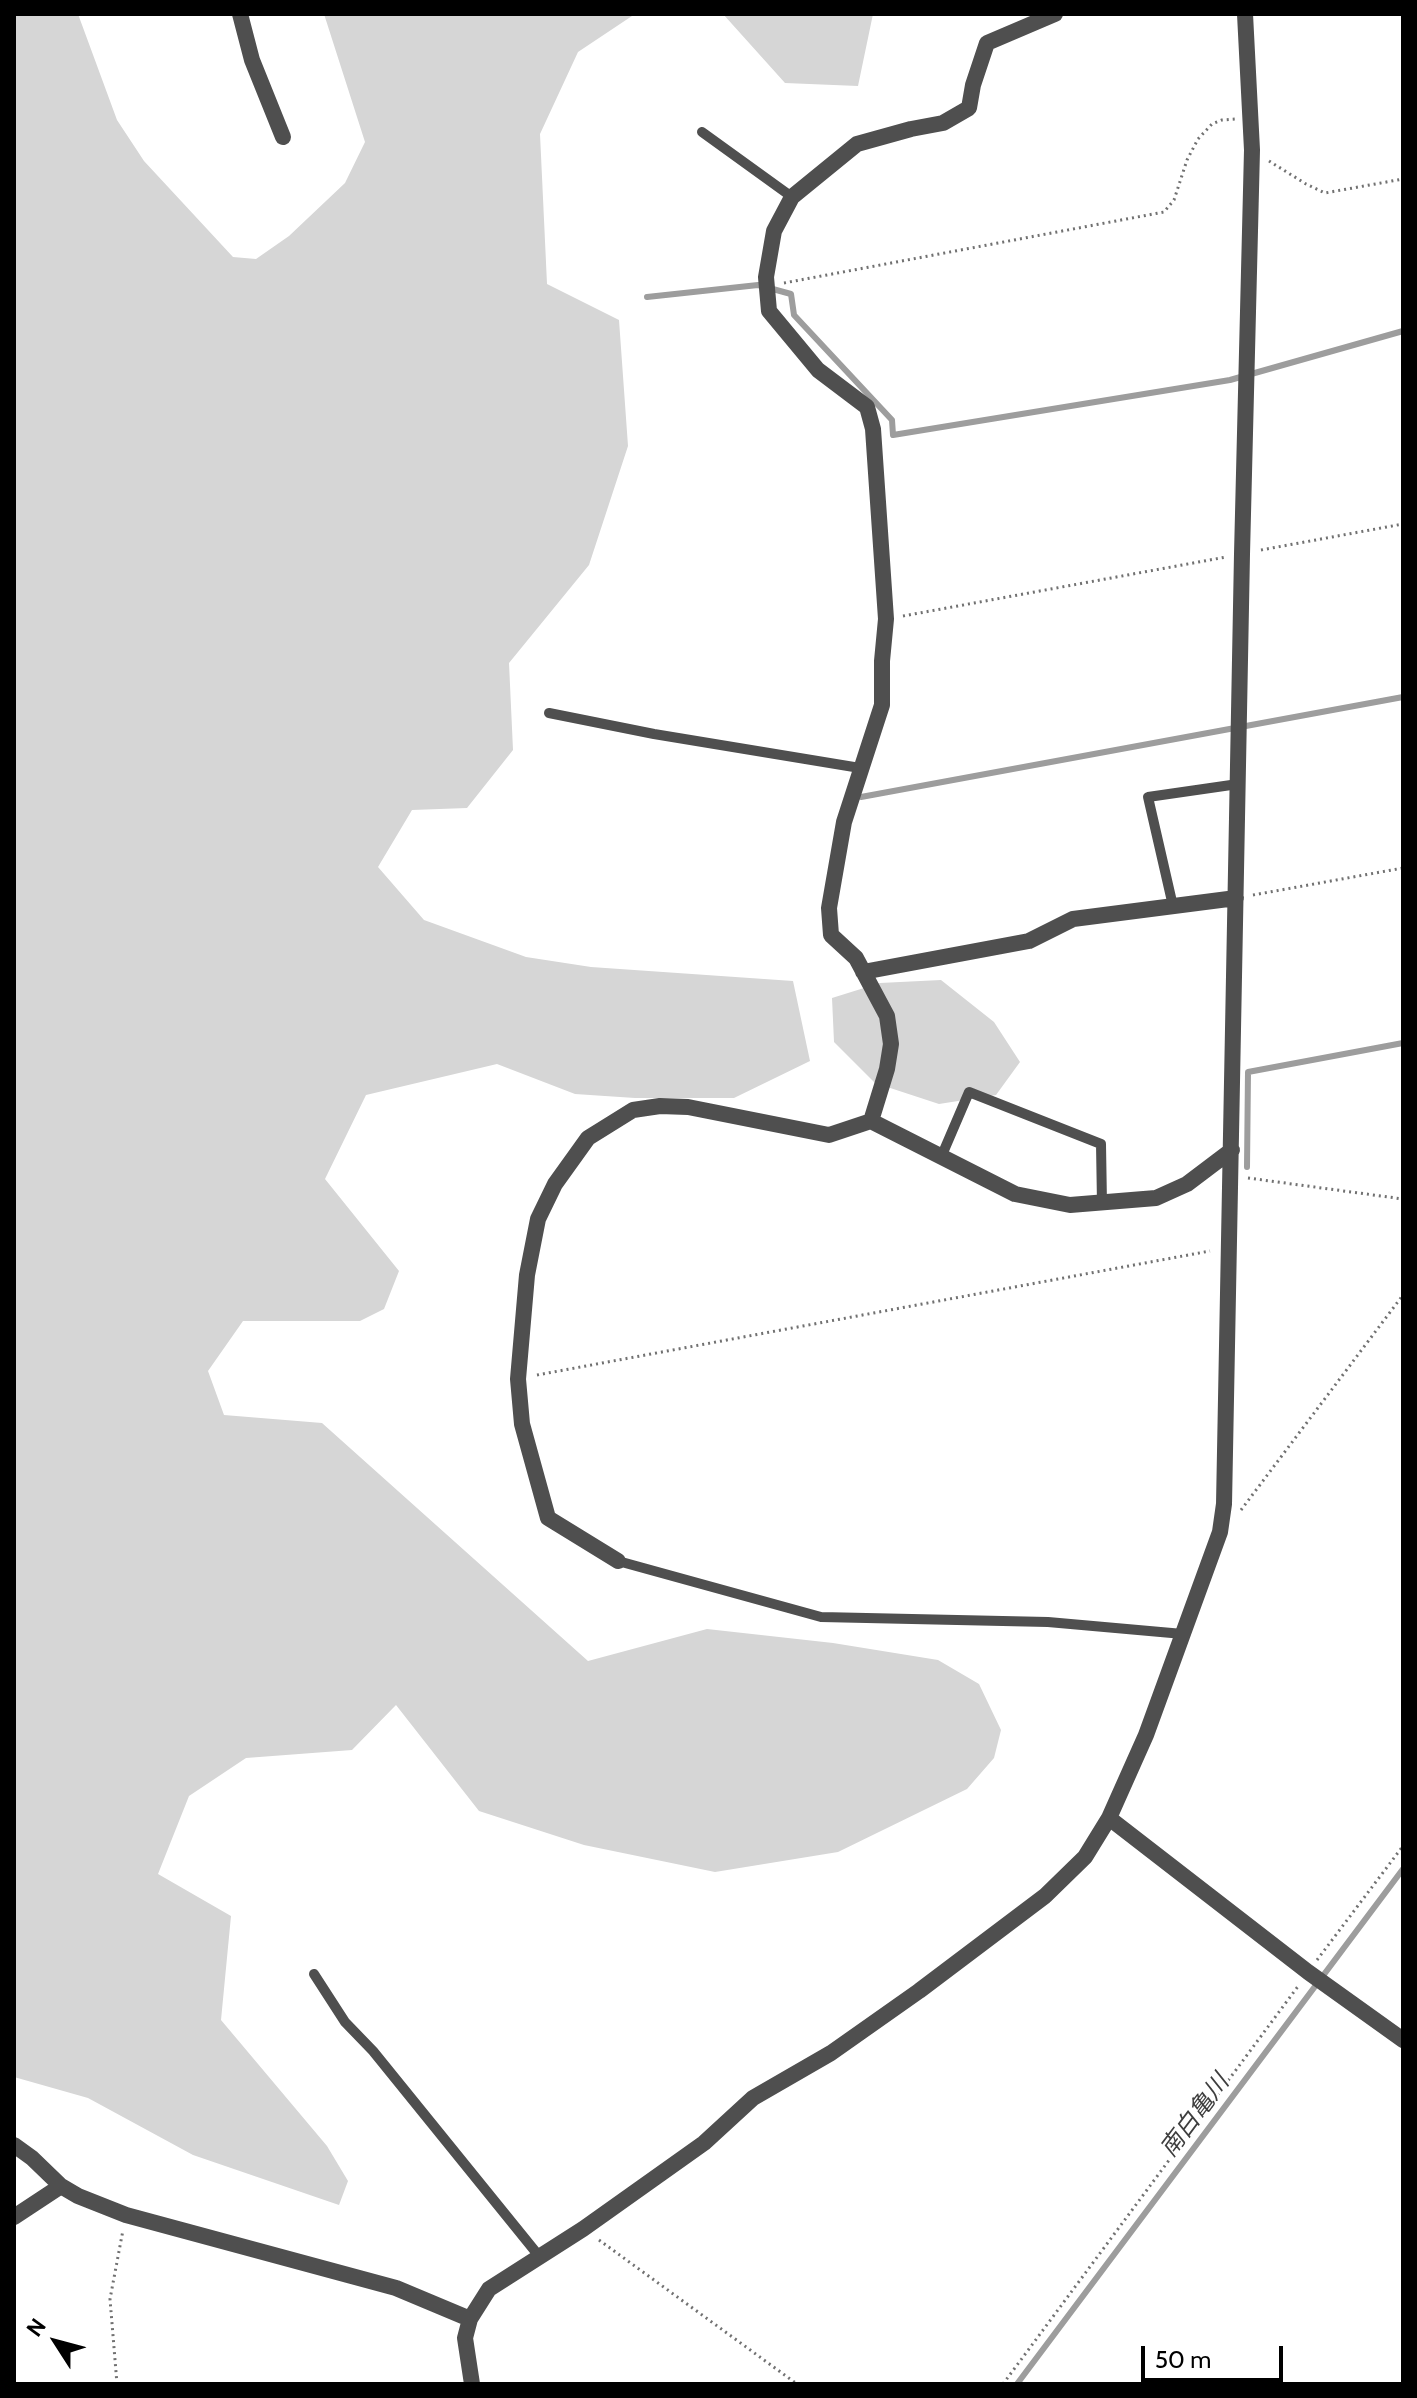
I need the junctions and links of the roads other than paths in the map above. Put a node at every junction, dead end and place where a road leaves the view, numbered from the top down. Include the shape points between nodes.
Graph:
1 (240, 14) edge
2 (1055, 14) edge
3 (1245, 14) edge
4 (702, 132) dead end
5 (283, 137) dead end
6 (792, 197) junction
7 (549, 713) dead end
8 (860, 768) junction
9 (1238, 784) junction
10 (1236, 898) junction
11 (1173, 906) junction
12 (863, 972) junction
13 (871, 1121) junction
14 (1232, 1150) junction
15 (942, 1155) junction
16 (1102, 1204) junction
17 (618, 1561) joint
18 (1183, 1634) junction
19 (1109, 1818) junction
20 (314, 1974) dead end
21 (1403, 2040) edge
22 (14, 2145) edge
23 (61, 2186) junction
24 (14, 2217) edge
25 (539, 2256) junction
26 (470, 2319) junction
27 (472, 2384) edge

1 - 5 street
2 - 6 street via 987,43 969,108 943,123 857,144
3 - 9 street via 1252,150
4 - 6 lane
6 - 8 street via 774,231 766,277 769,311 818,370 867,407 873,429 886,619 882,705
7 - 8 lane
8 - 12 street via 829,908 831,935
9 - 10 street
9 - 11 lane via 1148,797
10 - 11 street
10 - 14 street
11 - 12 street via 1073,919 1029,941
12 - 13 street via 887,1016 891,1044
13 - 15 street
13 - 17 street via 829,1135 688,1107 633,1110 588,1138 555,1184 538,1219 527,1275 518,1379 522,1424 548,1518
14 - 16 street via 1187,1184 1156,1198
14 - 18 street via 1222,1517
15 - 16 street via 1015,1194 1070,1205
15 - 16 lane via 969,1092 1101,1144
17 - 18 lane via 821,1617 1048,1622
18 - 19 street
19 - 21 street
19 - 25 street via 1085,1857 1045,1896 831,2053 753,2098 704,2143
20 - 25 lane via 345,2022
22 - 23 street
23 - 24 street
23 - 26 street via 126,2215 396,2288
25 - 26 street via 489,2289
26 - 27 street via 465,2338

